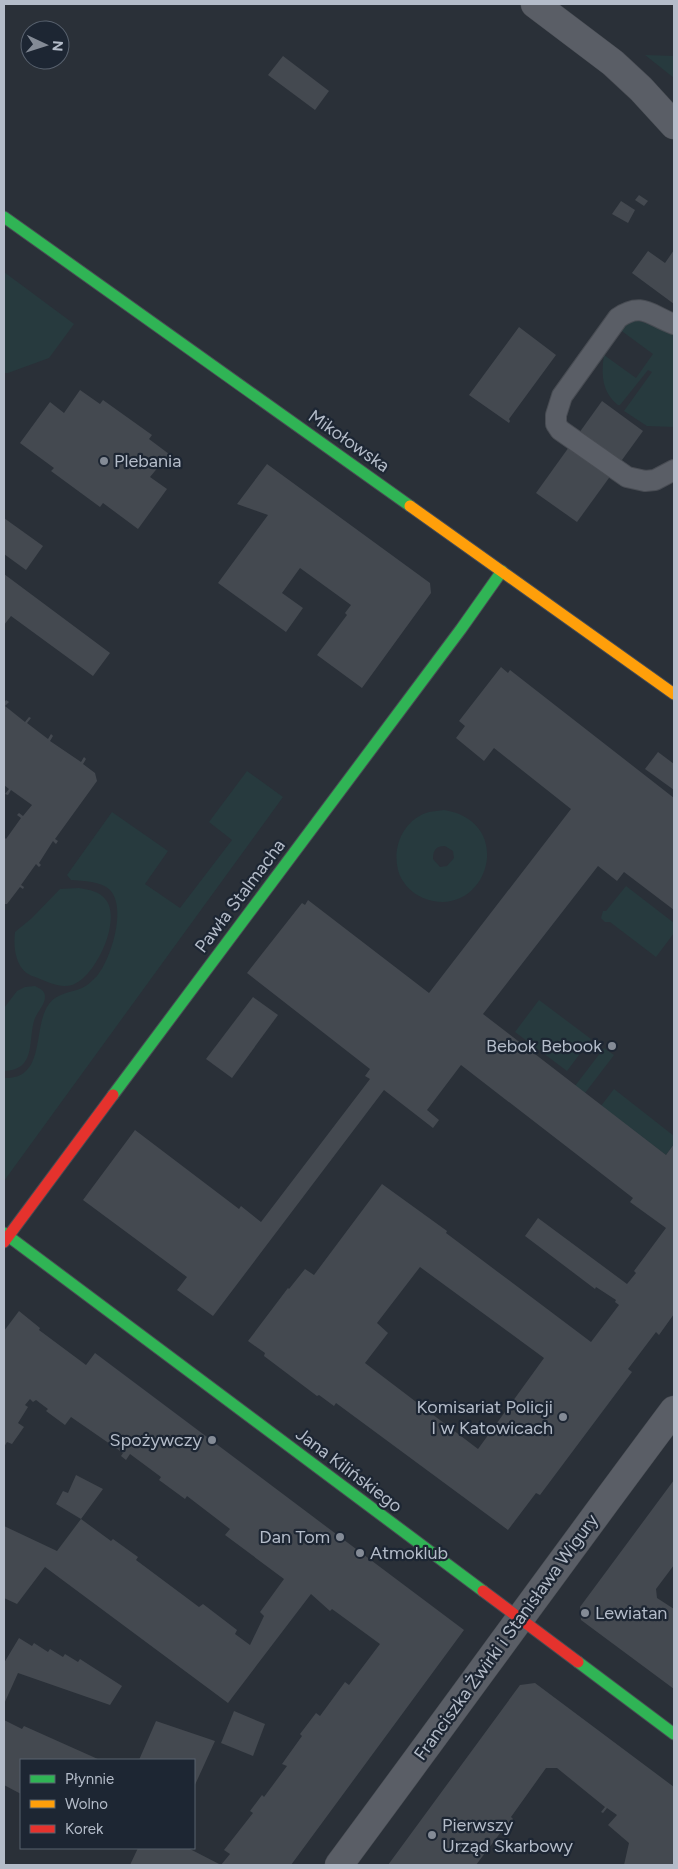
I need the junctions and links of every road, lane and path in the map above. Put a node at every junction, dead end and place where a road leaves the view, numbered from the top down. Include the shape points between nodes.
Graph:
1 (535, 4) edge
2 (674, 125) edge
3 (4, 216) edge
4 (674, 324) edge
5 (674, 470) edge
6 (502, 571) junction
7 (674, 694) edge
8 (5, 1237) edge
9 (674, 1410) edge
10 (519, 1619) junction
11 (674, 1734) edge
12 (338, 1865) edge

1 - 2 street via 612,63
3 - 6 street, Mikołowska
4 - 5 lane via 646,310 627,312 618,318 562,396 556,424 627,477 655,480
6 - 7 street, Mikołowska
6 - 8 street, Pawła Stalmacha via 456,637
8 - 10 street, Jana Kilińskiego
9 - 10 street, Franciszka Żwirki i Stanisława Wigury
10 - 11 street, Jana Kilińskiego
10 - 12 street, Franciszka Żwirki i Stanisława Wigury

